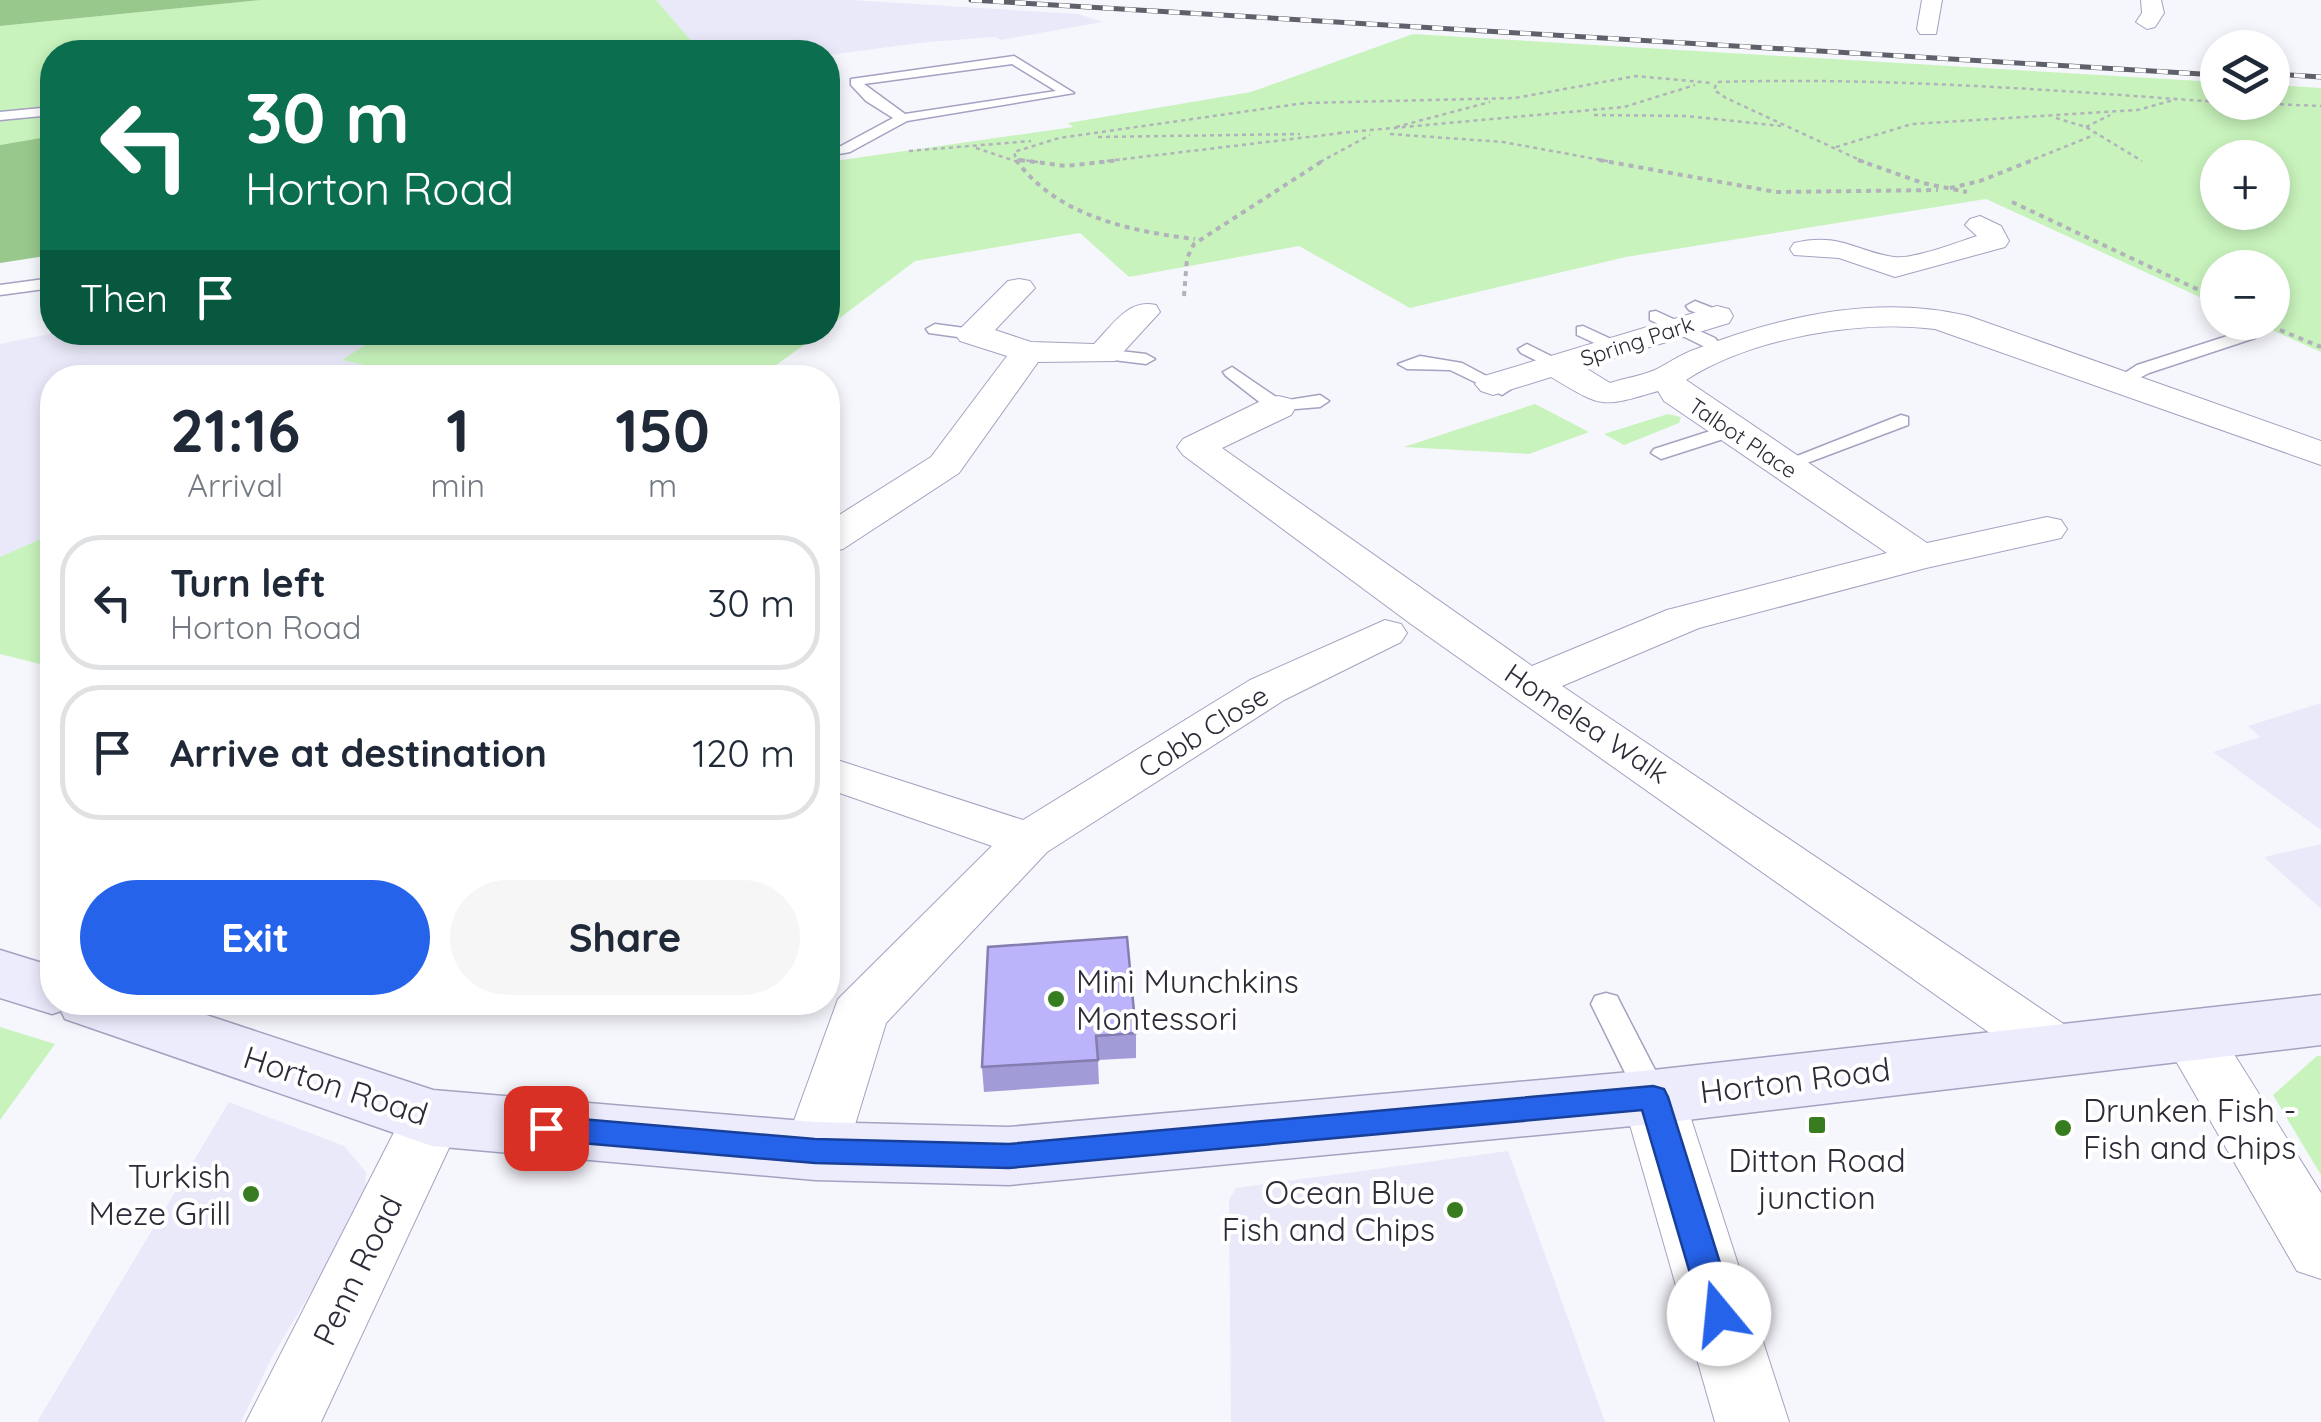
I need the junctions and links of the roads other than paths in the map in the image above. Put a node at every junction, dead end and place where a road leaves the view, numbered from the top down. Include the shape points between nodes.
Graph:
1 (1932, 0) edge
2 (1928, 28) dead end
3 (40, 112) edge
4 (0, 116) edge
5 (903, 118) junction
6 (840, 147) edge
7 (1980, 225) dead end
8 (1805, 249) dead end
9 (1895, 268) junction
10 (40, 285) edge
11 (1020, 288) dead end
12 (0, 290) edge
13 (1144, 312) dead end
14 (1691, 321) dead end
15 (1956, 323) junction
16 (935, 329) dead end
17 (1583, 331) dead end
18 (972, 334) junction
19 (2231, 340) edge
20 (1616, 348) junction
21 (1028, 352) junction
22 (1102, 354) junction
23 (1542, 358) junction
24 (1146, 359) dead end
25 (1407, 364) dead end
26 (1232, 372) dead end
27 (1667, 377) junction
28 (2120, 382) junction
29 (1497, 386) joint
30 (1299, 404) joint
31 (1900, 421) dead end
32 (1732, 430) junction
33 (1661, 453) dead end
34 (2321, 454) edge
35 (1784, 466) junction
36 (2046, 529) dead end
37 (840, 532) edge
38 (1920, 557) junction
39 (1385, 633) dead end
40 (1530, 683) junction
41 (840, 776) edge
42 (1028, 840) junction
43 (0, 974) edge
44 (40, 986) edge
45 (1606, 1004) dead end
46 (128, 1015) edge
47 (2321, 1020) edge
48 (2191, 1034) junction
49 (2056, 1049) junction
50 (1653, 1097) junction
51 (432, 1118) junction
52 (815, 1151) junction
53 (2321, 1251) edge
54 (283, 1422) edge
55 (1752, 1422) edge

1 - 2 street
3 - 4 lane
5 - 5 lane via 855,82 1014,60 1068,93
5 - 6 lane
7 - 9 street via 1994,241
8 - 9 street via 1843,249
9 - 15 street
10 - 12 lane
11 - 18 street
13 - 22 street
14 - 20 street, Spring Park
15 - 27 street, Talbot Place via 1867,316 1683,364
15 - 28 street
16 - 18 lane
17 - 20 lane
18 - 21 street
19 - 28 lane
20 - 23 street, Spring Park
21 - 22 street
21 - 37 street via 945,465
22 - 24 lane
23 - 27 street, Spring Park via 1606,395
23 - 29 street, Spring Park
25 - 29 lane via 1429,358 1462,366
26 - 30 lane
27 - 32 street, Talbot Place via 1677,393
28 - 34 street
30 - 40 street, Homelea Walk via 1196,447
31 - 35 lane
32 - 33 lane
32 - 35 street, Talbot Place
35 - 38 street, Talbot Place
36 - 38 street
38 - 40 street via 1683,619
39 - 42 street, Cobb Close via 1267,690
40 - 49 street, Homelea Walk
41 - 42 street
42 - 52 street, Cobb Close via 859,1014
43 - 44 main road
45 - 50 lane
46 - 51 main road, Horton Road
47 - 48 main road, Horton Road
48 - 49 main road, Horton Road
48 - 53 street
49 - 50 main road, Horton Road
50 - 52 main road, Horton Road via 1009,1156
50 - 55 street
51 - 52 main road, Horton Road
51 - 54 street, Penn Road

